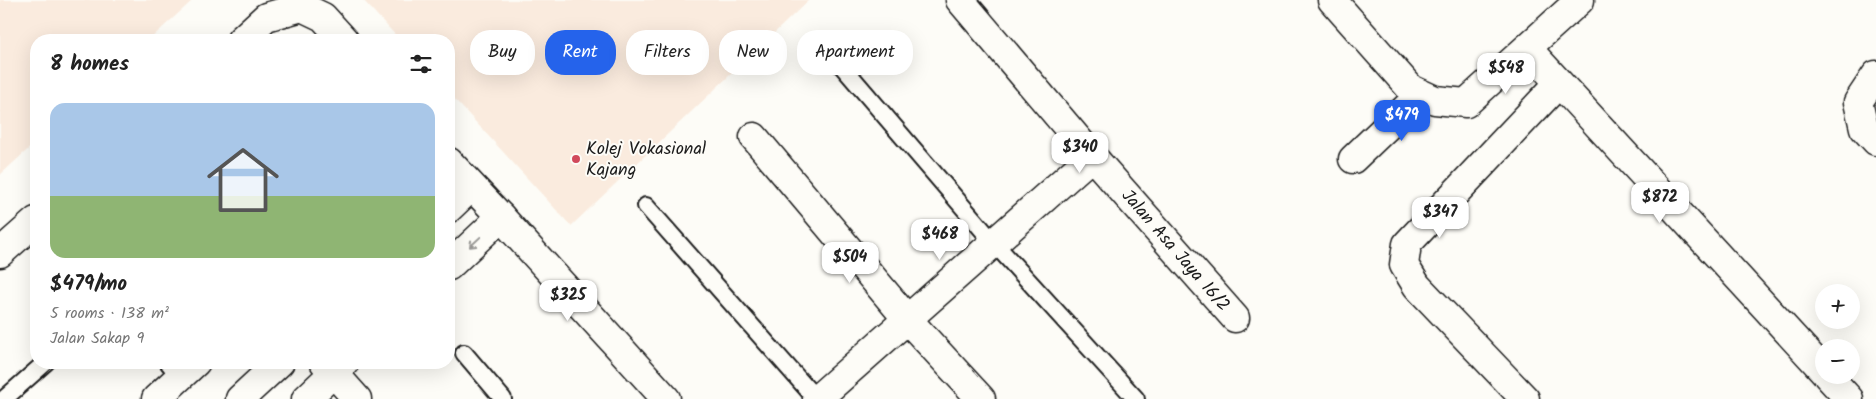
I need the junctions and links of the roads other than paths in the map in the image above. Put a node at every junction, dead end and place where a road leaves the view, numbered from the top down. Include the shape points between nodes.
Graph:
1 (960, 0) edge
2 (1332, 0) edge
3 (1580, 0) edge
4 (248, 34) edge
5 (339, 34) edge
6 (1527, 48) junction
7 (850, 75) edge
8 (1876, 75) edge
9 (1559, 83) junction
10 (1416, 91) junction
11 (1870, 134) edge
12 (754, 137) dead end
13 (1092, 156) junction
14 (1354, 159) dead end
15 (455, 169) edge
16 (471, 187) junction
17 (455, 202) edge
18 (646, 206) dead end
19 (501, 217) junction
20 (30, 226) edge
21 (993, 242) junction
22 (0, 254) edge
23 (455, 260) edge
24 (1234, 318) dead end
25 (908, 320) junction
26 (464, 353) dead end
27 (1815, 361) edge
28 (38, 369) edge
29 (179, 369) edge
30 (272, 369) edge
31 (331, 369) edge
32 (336, 369) edge
33 (1835, 384) edge
34 (4, 399) edge
35 (156, 399) edge
36 (240, 399) edge
37 (306, 399) edge
38 (357, 399) edge
39 (503, 399) edge
40 (666, 399) edge
41 (817, 399) edge
42 (981, 399) edge
43 (1136, 399) edge
44 (1525, 399) edge
45 (1849, 399) edge

1 - 13 street, Jalan Asa Jaya 16/2
2 - 10 street
3 - 6 street
4 - 5 street via 266,18 302,7 323,16
6 - 9 street
6 - 10 street via 1466,103 1436,100
7 - 21 lane
8 - 11 street via 1858,102
9 - 27 street
9 - 44 street via 1407,244 1404,265 1418,286
10 - 14 street
12 - 25 street
13 - 21 street
13 - 24 street, Jalan Asa Jaya 16/2
15 - 16 street
16 - 17 street
16 - 19 street
18 - 41 lane
19 -> 23 street
19 - 40 street
20 - 22 street
21 - 25 street
21 - 43 lane
25 - 41 street
25 - 42 street
26 - 39 lane
28 - 34 lane
29 - 35 street
30 - 36 street
31 - 37 street
32 - 38 street
33 - 45 street

